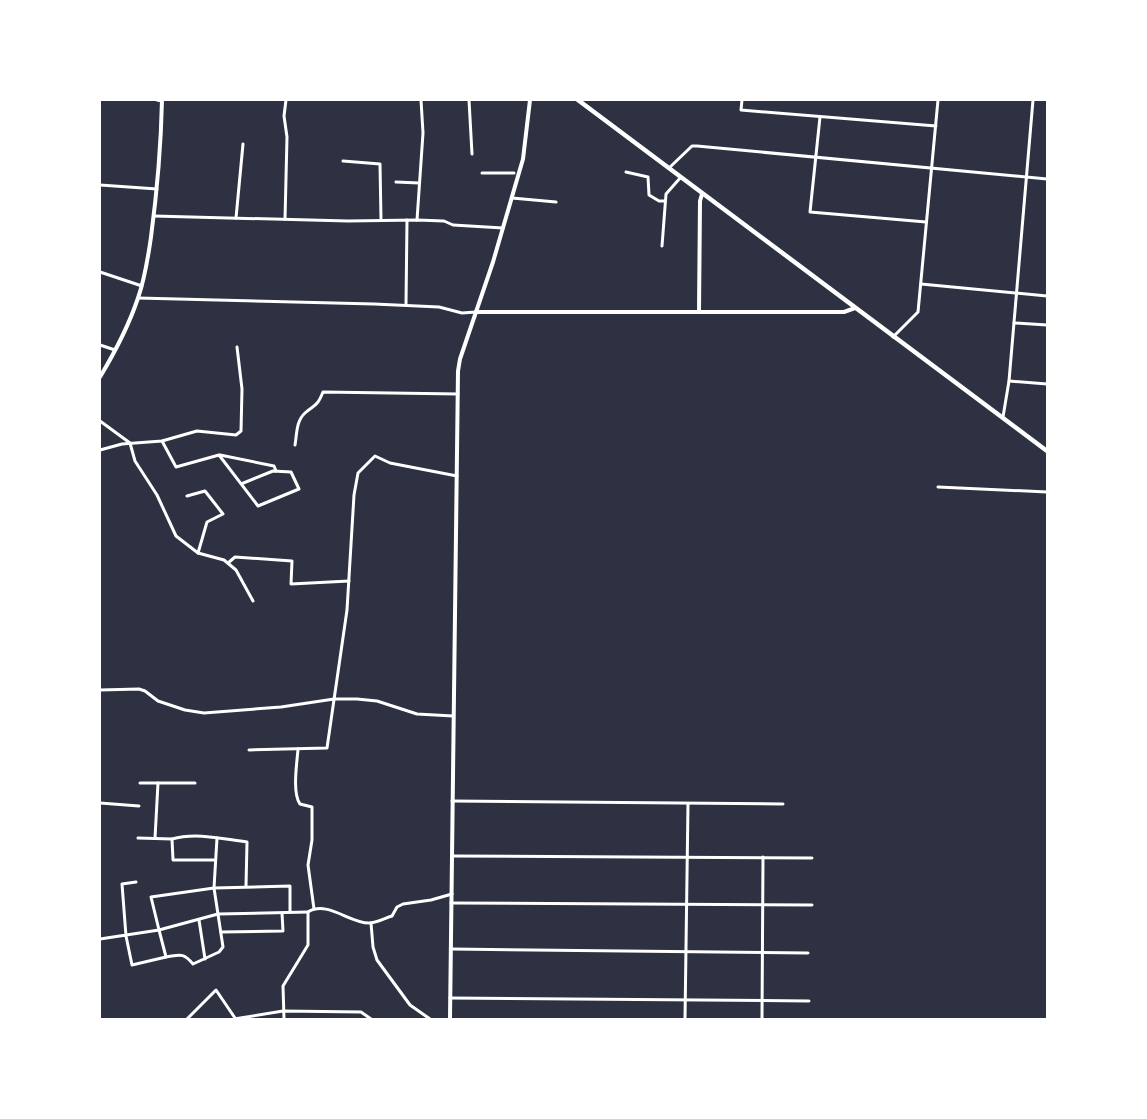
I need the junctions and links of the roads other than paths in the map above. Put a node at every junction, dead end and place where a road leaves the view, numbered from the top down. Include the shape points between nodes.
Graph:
1 (156, 100) edge
2 (286, 100) edge
3 (421, 100) edge
4 (469, 100) edge
5 (530, 100) edge
6 (578, 100) edge
7 (742, 100) edge
8 (938, 100) edge
9 (1033, 100) edge
10 (162, 101) edge
11 (820, 117) junction
12 (936, 126) junction
13 (243, 144) dead end
14 (472, 154) dead end
15 (815, 158) junction
16 (343, 161) dead end
17 (668, 168) junction
18 (932, 168) junction
19 (626, 172) dead end
20 (482, 173) dead end
21 (514, 173) dead end
22 (681, 177) junction
23 (1026, 177) junction
24 (1047, 179) edge
25 (396, 182) dead end
26 (420, 183) junction
27 (100, 185) edge
28 (157, 189) junction
29 (702, 194) junction
30 (512, 198) junction
31 (665, 201) junction
32 (556, 202) dead end
33 (154, 216) junction
34 (236, 218) junction
35 (285, 219) junction
36 (381, 220) junction
37 (407, 220) junction
38 (417, 220) junction
39 (926, 222) junction
40 (503, 228) junction
41 (662, 246) dead end
42 (100, 272) edge
43 (921, 284) junction
44 (142, 286) junction
45 (1017, 293) junction
46 (1047, 296) edge
47 (138, 298) junction
48 (406, 305) junction
49 (855, 308) junction
50 (476, 312) junction
51 (699, 312) junction
52 (1014, 322) junction
53 (1047, 325) edge
54 (893, 337) junction
55 (100, 345) edge
56 (237, 347) dead end
57 (115, 350) junction
58 (100, 377) edge
59 (1009, 381) junction
60 (1047, 384) edge
61 (458, 394) junction
62 (1003, 417) junction
63 (100, 421) edge
64 (162, 441) junction
65 (130, 443) junction
66 (295, 445) dead end
67 (100, 450) edge
68 (1047, 451) edge
69 (219, 455) junction
70 (276, 471) junction
71 (457, 476) junction
72 (241, 484) junction
73 (938, 487) dead end
74 (1047, 492) edge
75 (187, 496) dead end
76 (198, 553) junction
77 (228, 563) junction
78 (349, 581) junction
79 (253, 601) dead end
80 (100, 690) edge
81 (334, 699) junction
82 (453, 716) junction
83 (298, 749) junction
84 (248, 750) dead end
85 (140, 783) dead end
86 (158, 783) junction
87 (196, 783) dead end
88 (452, 801) junction
89 (100, 803) edge
90 (688, 804) junction
91 (783, 804) dead end
92 (139, 806) dead end
93 (138, 838) dead end
94 (155, 838) junction
95 (217, 838) junction
96 (172, 839) junction
97 (452, 856) junction
98 (687, 857) junction
99 (763, 857) junction
100 (812, 858) dead end
101 (215, 860) junction
102 (136, 882) dead end
103 (246, 886) junction
104 (214, 888) junction
105 (452, 894) junction
106 (451, 903) junction
107 (763, 904) junction
108 (812, 905) dead end
109 (687, 906) junction
110 (314, 909) junction
111 (282, 912) junction
112 (290, 912) junction
113 (308, 912) junction
114 (218, 914) junction
115 (199, 920) junction
116 (371, 923) junction
117 (159, 930) junction
118 (221, 932) junction
119 (126, 936) junction
120 (100, 938) edge
121 (451, 948) junction
122 (686, 953) junction
123 (762, 953) junction
124 (808, 953) dead end
125 (166, 957) junction
126 (205, 959) junction
127 (450, 998) junction
128 (685, 999) junction
129 (762, 1001) junction
130 (809, 1001) dead end
131 (283, 1011) junction
132 (187, 1019) edge
133 (235, 1019) edge
134 (284, 1019) edge
135 (371, 1019) edge
136 (430, 1019) edge
137 (450, 1019) edge
138 (685, 1019) edge
139 (762, 1019) edge

1 - 10 street
2 - 35 street
3 - 26 street
4 - 14 street
5 - 30 street via 523,159
6 - 17 main road
7 - 11 street via 741,110
8 - 12 street
9 - 23 street
10 - 28 street
11 - 12 street
11 - 15 street
12 - 18 street
13 - 34 street
15 - 17 street via 692,146
15 - 18 street
15 - 39 street via 810,212
16 - 36 street via 380,164
17 - 22 main road
18 - 23 street
18 - 39 street
19 - 31 street via 648,177 649,195 659,202
20 - 21 street
22 - 29 main road
22 - 31 street via 666,194
23 - 24 street
23 - 45 street
25 - 26 street
26 - 38 street
27 - 28 street
28 - 33 street
29 - 49 main road
29 - 51 street
30 - 32 street
30 - 40 street
31 - 41 street
33 - 34 street
33 - 44 street
34 - 35 street
35 - 36 street
36 - 37 street
37 - 38 street
37 - 48 street
38 - 40 street
39 - 43 street
40 - 50 street
42 - 44 street
43 - 45 street
43 - 54 street via 918,312
44 - 47 street
45 - 46 street
45 - 52 street
47 - 48 street
47 - 57 street
48 - 50 street
49 - 51 street via 844,312
49 - 54 main road
50 - 51 street
50 - 61 street via 460,359
52 - 53 street
52 - 59 street
54 - 62 main road
55 - 57 street
56 - 64 street via 242,389 241,431 236,435 197,431
57 - 58 street
59 - 60 street
59 - 62 street
61 - 66 street via 323,392 316,406 298,423
61 - 71 street
62 - 68 main road
63 - 65 street
64 - 65 street
64 - 69 street via 176,467
65 - 67 street
65 - 76 street via 135,461 160,501 176,536
69 - 70 street via 274,466
69 - 72 street
70 - 72 street
70 - 72 street via 291,472 299,489 258,506
71 - 78 street via 390,463 375,456 358,473
71 - 82 street
73 - 74 street
75 - 76 street via 205,492 223,514 207,522
76 - 77 street
77 - 78 street via 235,557 292,561 291,584
77 - 79 street via 236,570
78 - 81 street
80 - 81 street via 139,689 158,702 204,713
81 - 82 street via 377,701 417,714
81 - 83 street via 327,748
82 - 88 street
83 - 84 street
83 - 110 street via 297,800 312,807 308,865
85 - 86 street
86 - 87 street
86 - 94 street
88 - 90 street
88 - 97 street
89 - 92 street
90 - 91 street
90 - 98 street
93 - 94 street
94 - 96 street
95 - 96 street via 183,836
95 - 101 street
95 - 103 street via 247,842
96 - 101 street via 173,860
97 - 98 street
97 - 105 street
98 - 99 street
98 - 109 street
99 - 100 street
99 - 107 street
101 - 104 street
102 - 119 street via 122,884
103 - 104 street
103 - 112 street via 290,886
104 - 114 street
104 - 117 street via 151,897
105 - 106 street
105 - 116 street via 402,904 392,916
106 - 109 street
106 - 121 street
107 - 108 street
107 - 109 street
107 - 123 street
109 - 122 street
110 - 113 street
110 - 116 street via 331,910 355,921
111 - 112 street
111 - 114 street
111 - 118 street via 283,931
112 - 113 street
113 - 131 street via 308,945 283,986
114 - 115 street
114 - 118 street
115 - 117 street
115 - 126 street
116 - 136 street via 377,960 410,1005
117 - 119 street
117 - 125 street
118 - 126 street via 223,947
119 - 120 street
119 - 125 street via 132,965
121 - 122 street
121 - 127 street
122 - 123 street
122 - 128 street
123 - 124 street
123 - 129 street
125 - 126 street via 180,954 193,964
127 - 128 street
127 - 137 street
128 - 129 street
128 - 138 street
129 - 130 street
129 - 139 street
131 - 133 street
131 - 134 street
131 - 135 street via 361,1012
132 - 133 street via 216,990

